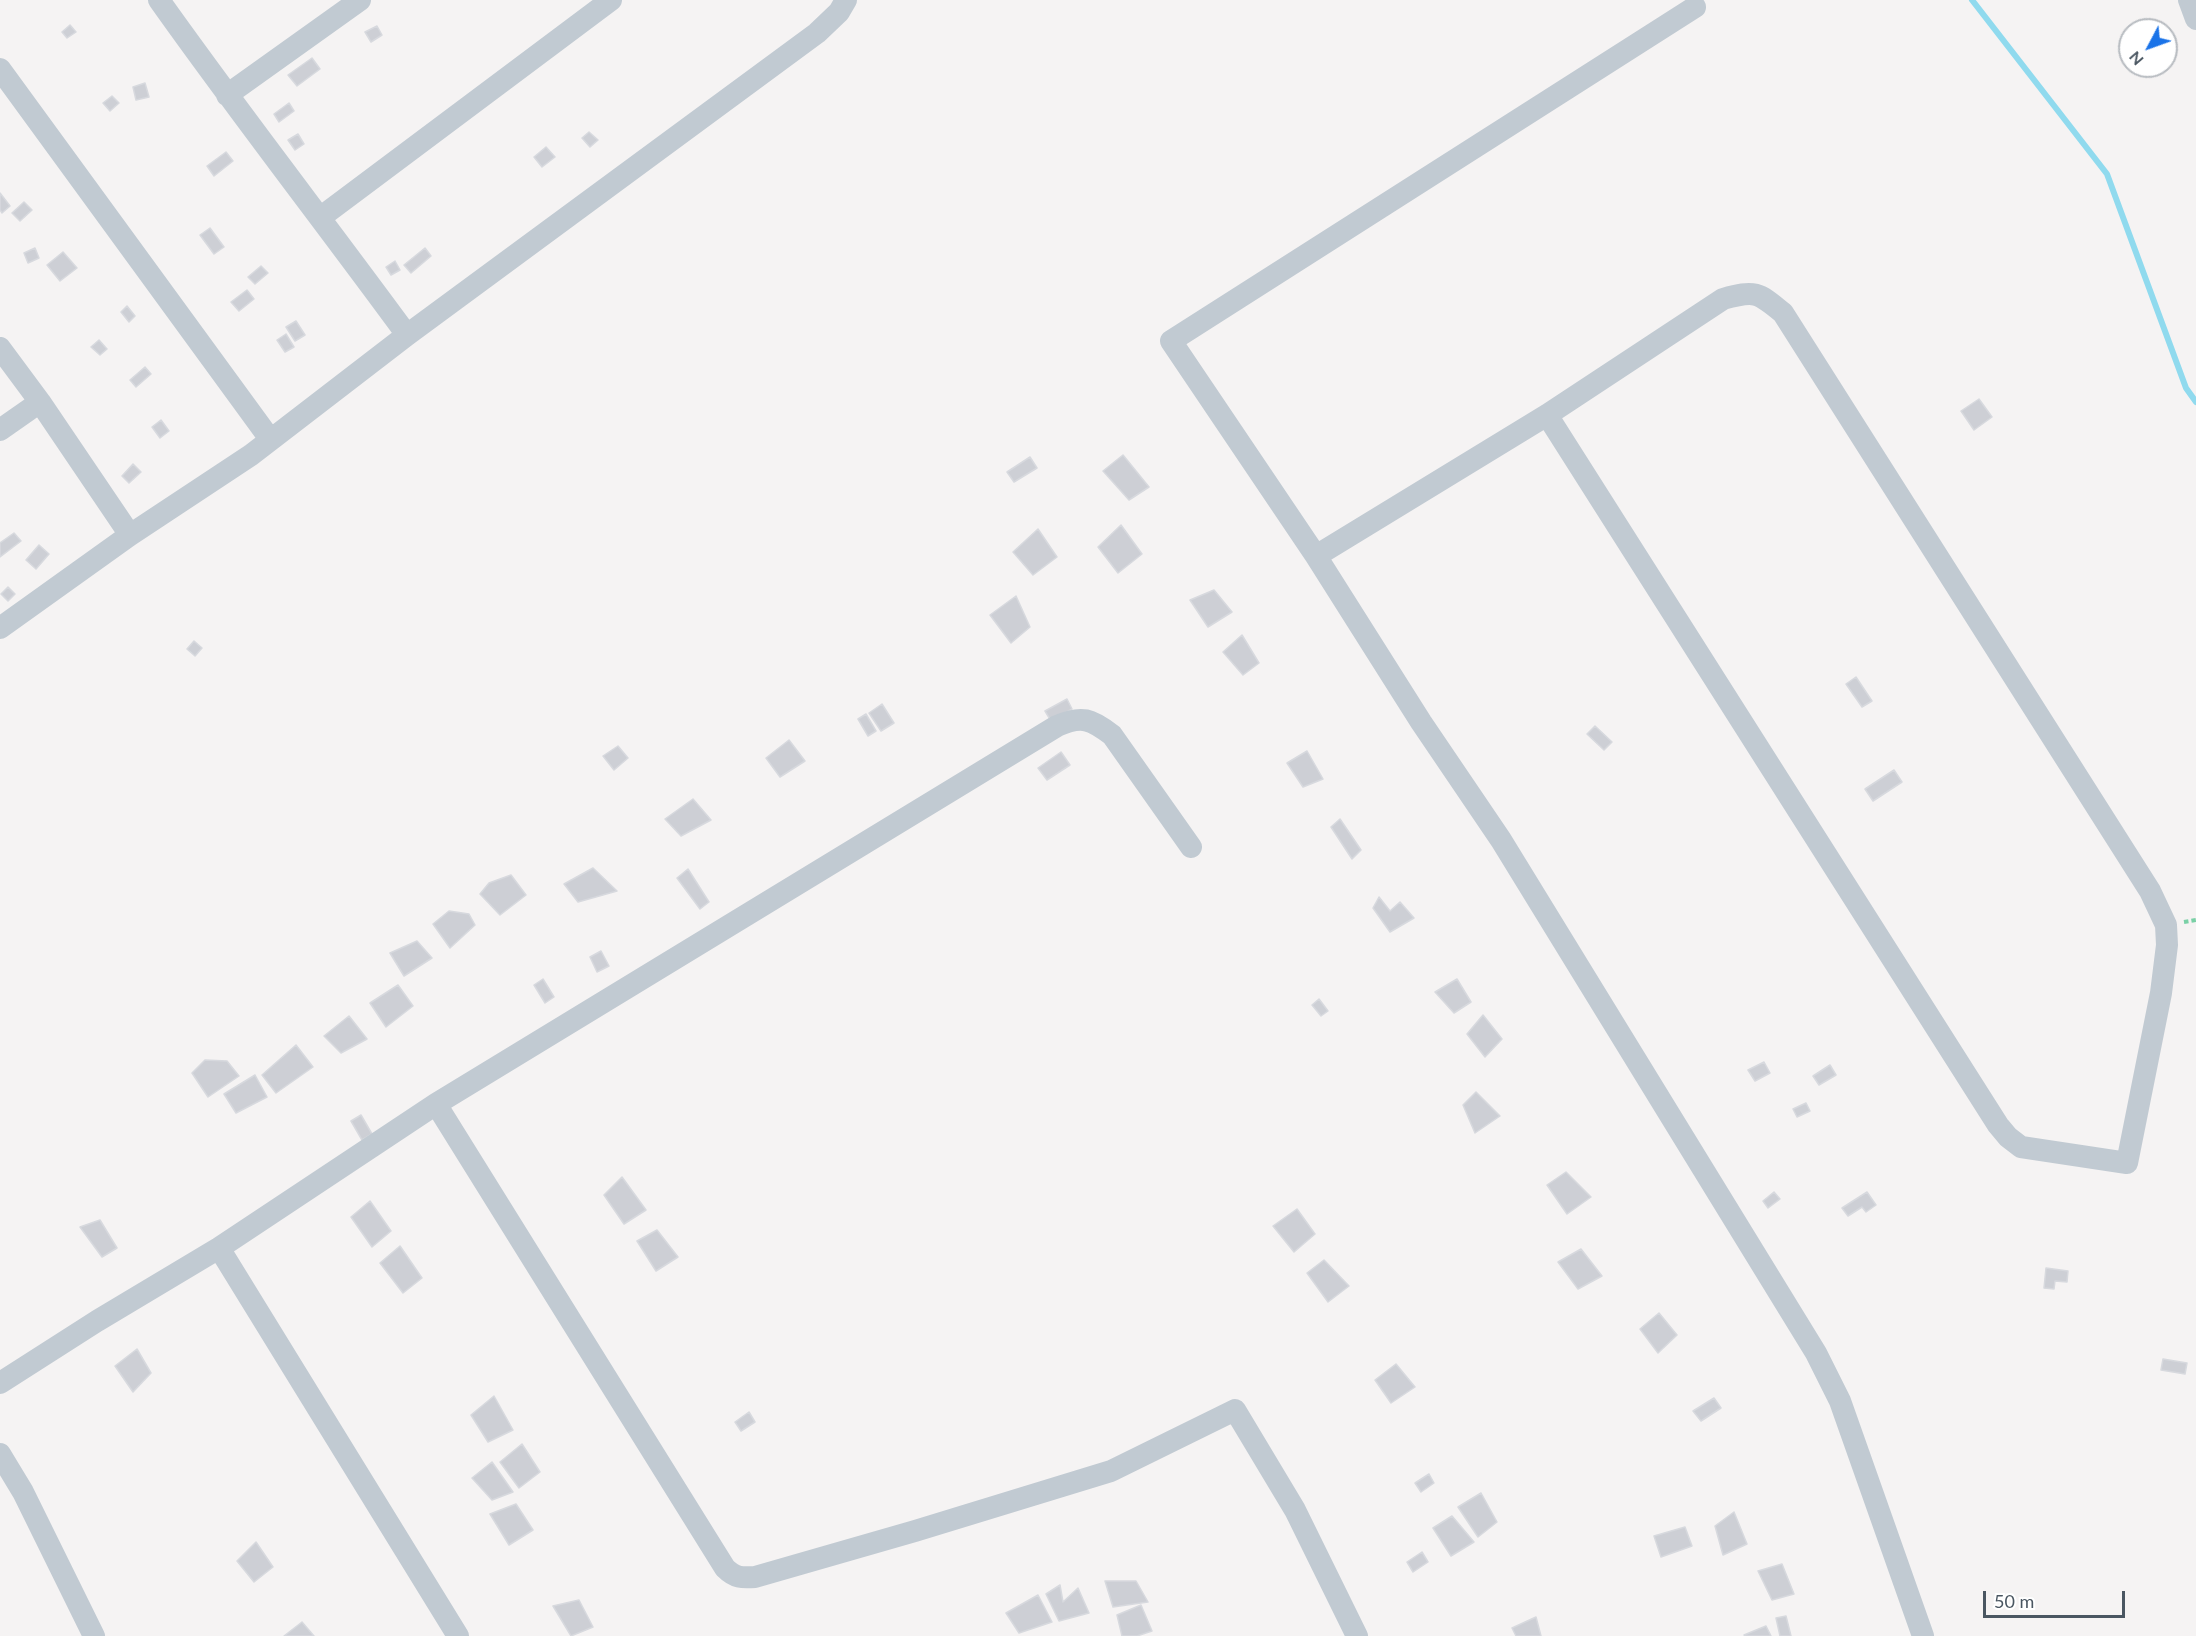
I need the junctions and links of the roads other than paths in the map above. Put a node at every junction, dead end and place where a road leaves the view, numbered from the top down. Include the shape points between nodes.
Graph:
1 (159, 0) edge
2 (360, 0) edge
3 (610, 0) edge
4 (846, 0) edge
5 (2189, 0) edge
6 (1695, 7) dead end
7 (2196, 19) edge
8 (0, 69) edge
9 (227, 95) junction
10 (321, 217) junction
11 (407, 335) junction
12 (0, 348) edge
13 (40, 402) junction
14 (1547, 415) junction
15 (0, 430) edge
16 (270, 440) junction
17 (130, 535) junction
18 (1316, 556) junction
19 (0, 628) edge
20 (1191, 847) dead end
21 (436, 1104) junction
22 (219, 1248) junction
23 (0, 1383) edge
24 (0, 1454) edge
25 (94, 1636) edge
26 (458, 1636) edge
27 (1357, 1636) edge
28 (1923, 1636) edge

1 - 9 street
2 - 9 street
3 - 10 street
4 - 11 street via 817,33
5 - 7 street
6 - 18 street via 1170,341
8 - 16 street
9 - 10 street
10 - 11 street
11 - 16 street
12 - 13 street
13 - 15 street
13 - 17 street
14 - 14 street via 1723,299 1746,292 1764,297 1783,313 2150,891 2166,925 2168,945 2161,993 2127,1163 2021,1147 1998,1125
14 - 18 street
16 - 17 street
17 - 19 street
18 - 28 street via 1501,840 1816,1353 1840,1401
20 - 21 street via 1112,735 1094,721 1073,719
21 - 22 street
21 - 27 street via 732,1575 755,1577 1111,1470 1235,1410 1295,1510
22 - 23 street
22 - 26 street
24 - 25 street

